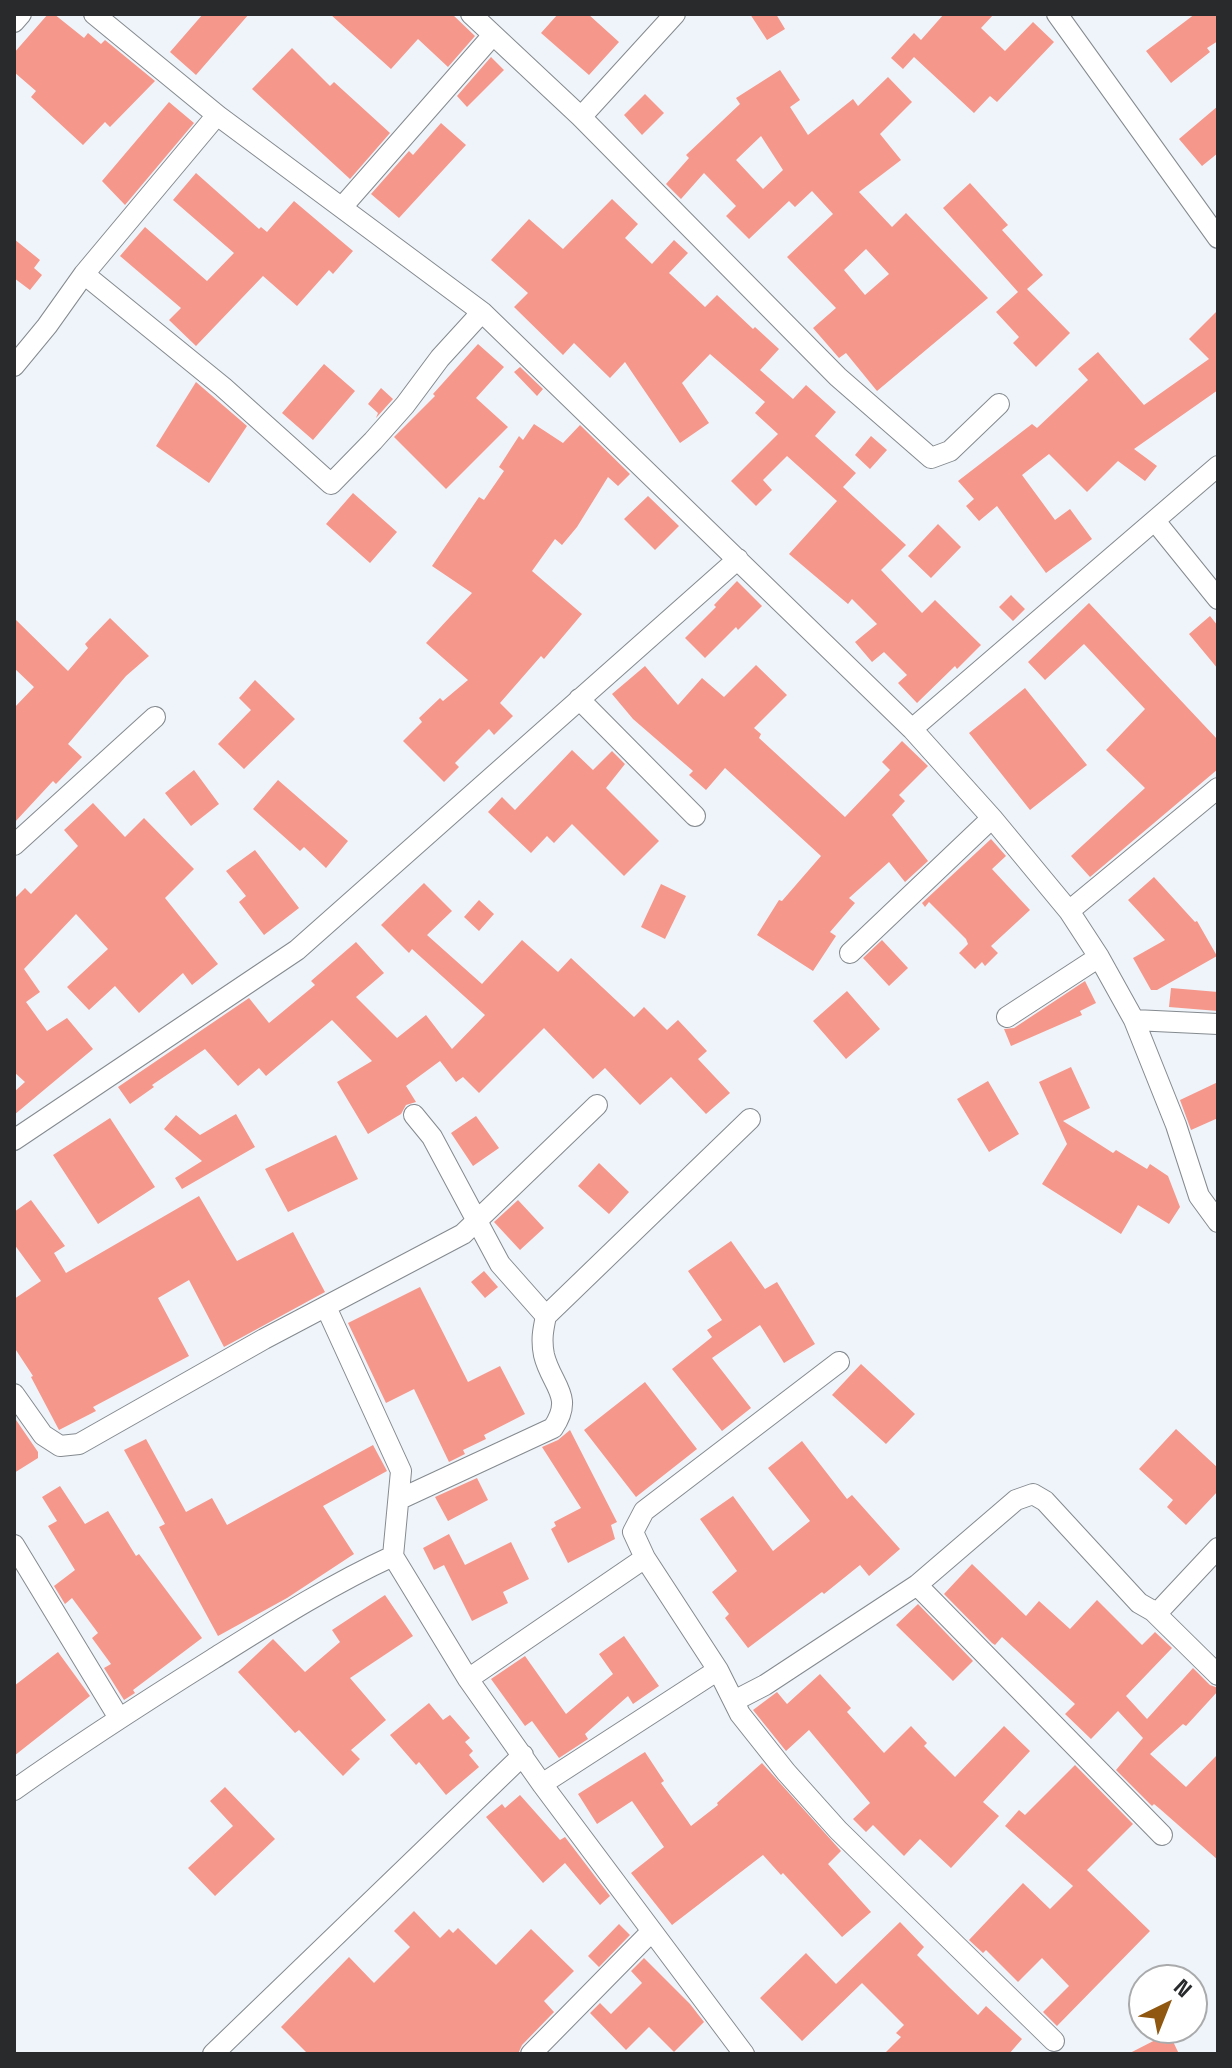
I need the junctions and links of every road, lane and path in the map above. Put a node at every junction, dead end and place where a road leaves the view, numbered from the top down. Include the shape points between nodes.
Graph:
1 (21, 14) edge
2 (94, 14) edge
3 (471, 14) edge
4 (675, 14) edge
5 (1057, 14) edge
6 (14, 22) edge
7 (493, 35) junction
8 (217, 115) junction
9 (581, 117) junction
10 (343, 206) junction
11 (1218, 238) edge
12 (84, 274) junction
13 (482, 312) junction
14 (14, 366) edge
15 (999, 404) dead end
16 (1218, 466) edge
17 (1155, 521) junction
18 (738, 559) junction
19 (1218, 599) edge
20 (579, 699) junction
21 (155, 717) dead end
22 (912, 729) junction
23 (1218, 788) edge
24 (695, 816) dead end
25 (992, 818) junction
26 (14, 845) edge
27 (1069, 911) junction
28 (850, 953) dead end
29 (1099, 957) junction
30 (1007, 1017) dead end
31 (1134, 1020) junction
32 (1218, 1024) edge
33 (597, 1105) dead end
34 (414, 1115) dead end
35 (750, 1119) dead end
36 (14, 1140) edge
37 (1218, 1222) edge
38 (477, 1223) junction
39 (326, 1307) junction
40 (546, 1316) junction
41 (839, 1362) dead end
42 (14, 1394) edge
43 (400, 1499) junction
44 (14, 1545) edge
45 (1218, 1548) edge
46 (393, 1556) junction
47 (645, 1558) junction
48 (917, 1585) junction
49 (1153, 1611) junction
50 (718, 1670) junction
51 (1218, 1675) edge
52 (468, 1679) junction
53 (734, 1701) junction
54 (119, 1718) junction
55 (523, 1755) junction
56 (542, 1784) junction
57 (14, 1790) edge
58 (1162, 1835) dead end
59 (652, 1931) junction
60 (1054, 2041) dead end
61 (213, 2054) edge
62 (531, 2054) edge
63 (744, 2054) edge

1 - 6 street
2 - 8 street
3 - 7 street
4 - 9 street
5 - 11 street
7 - 9 street
7 - 10 street
8 - 10 street
8 - 12 street
9 - 15 street via 838,377 931,458 950,451
10 - 13 street
12 - 13 street via 331,484
12 - 14 street
13 - 18 street
16 - 17 street
17 - 19 street
17 - 22 street
18 - 20 street
18 - 22 street
20 - 24 street
20 - 36 street via 297,950
21 - 26 street
22 - 25 street
23 - 27 street
25 - 27 street
25 - 28 street
27 - 29 street
29 - 30 street
29 - 31 street
31 - 32 street
31 - 37 street via 1199,1196
33 - 38 street
34 - 38 street via 432,1137
35 - 40 street
38 - 39 street
38 - 40 street via 500,1264
39 - 42 street via 79,1444 60,1446 43,1435
39 - 43 street via 401,1471
40 - 43 street via 541,1337 545,1358 562,1393 562,1414 553,1428
41 - 47 street via 644,1511 633,1532
43 - 46 street
44 - 54 street
45 - 49 street via 1160,1610
46 - 52 street
46 - 54 street via 293,1609
47 - 50 street
47 - 52 street
48 - 49 street via 1016,1500 1033,1494 1139,1603
48 - 53 street
48 - 58 street
49 - 51 street
50 - 53 street
50 - 56 street
52 - 55 street
53 - 60 street via 786,1772 838,1830
54 - 57 street
55 - 56 street
55 - 61 street
56 - 59 street
59 - 62 street
59 - 63 street

